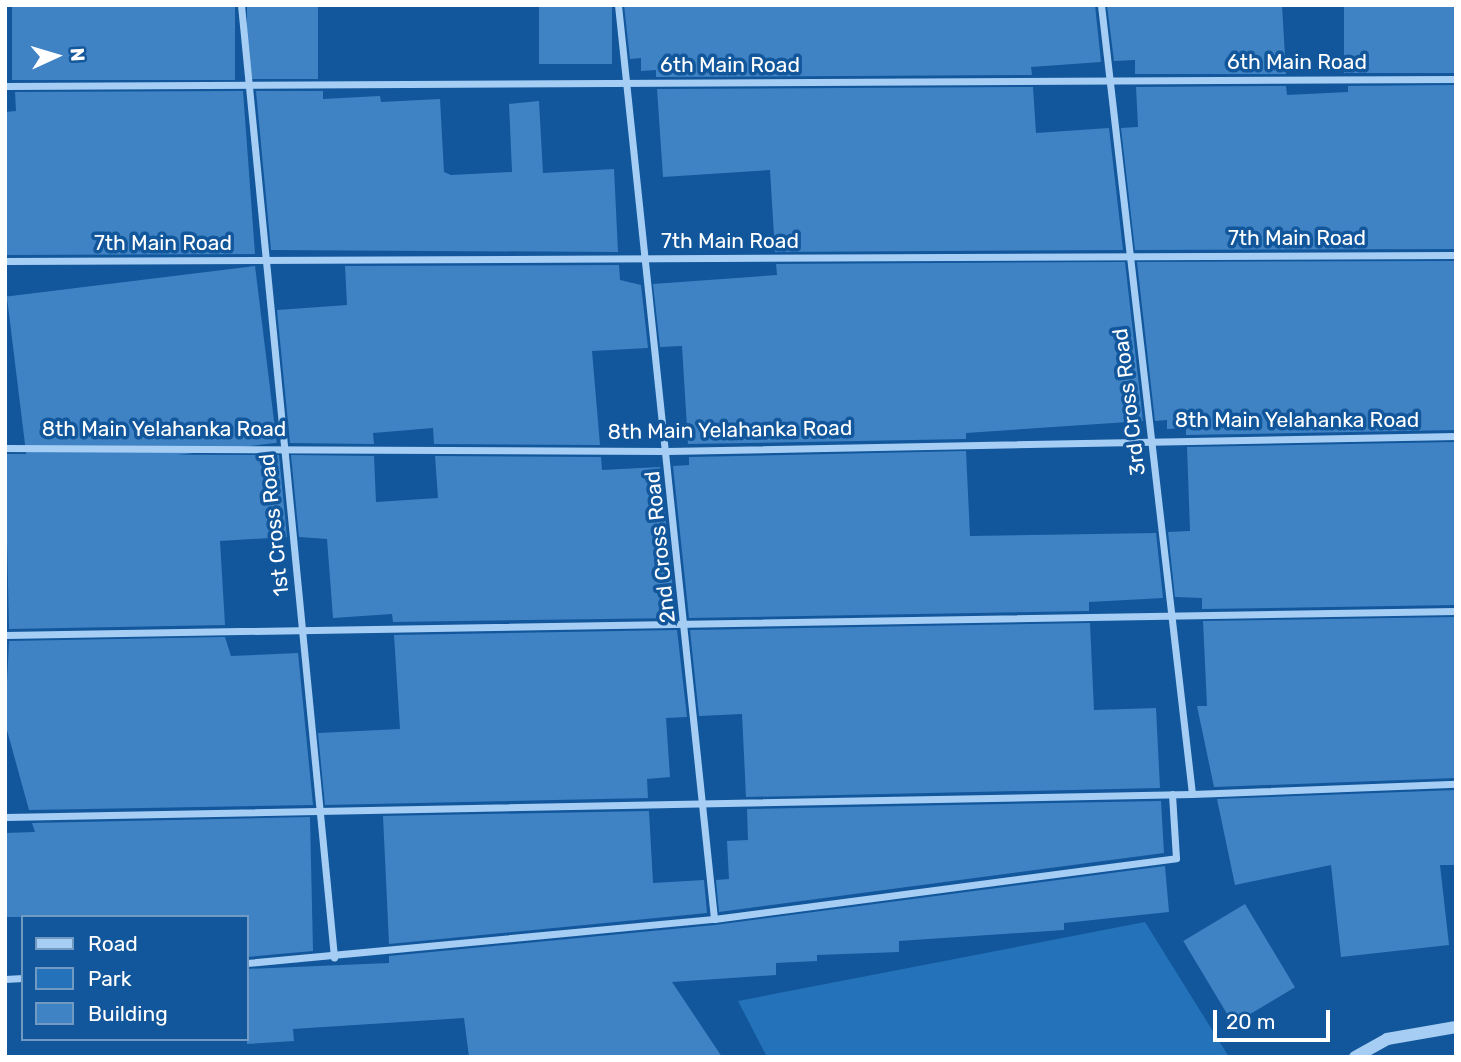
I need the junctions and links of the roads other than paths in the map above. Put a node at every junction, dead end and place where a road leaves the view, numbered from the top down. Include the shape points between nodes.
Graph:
1 (241, 5) edge
2 (618, 5) edge
3 (1101, 5) edge
4 (1456, 79) edge
5 (1109, 81) junction
6 (627, 83) junction
7 (249, 85) junction
8 (5, 86) edge
9 (1456, 255) edge
10 (1130, 256) junction
11 (646, 259) junction
12 (5, 261) edge
13 (266, 261) junction
14 (1456, 436) edge
15 (1150, 439) junction
16 (284, 446) junction
17 (5, 448) edge
18 (667, 451) junction
19 (1456, 611) edge
20 (1171, 615) junction
21 (685, 622) junction
22 (302, 629) junction
23 (5, 635) edge
24 (1456, 784) edge
25 (1172, 794) junction
26 (1192, 794) junction
27 (705, 803) junction
28 (320, 810) junction
29 (5, 817) edge
30 (714, 919) junction
31 (334, 957) junction
32 (248, 963) edge
33 (1456, 1027) edge
34 (1355, 1057) edge

1 - 7 street, 1st Cross Road
2 - 6 street, 2nd Cross Road
3 - 5 street, 3rd Cross Road
4 - 5 street, 6th Main Road
5 - 6 street, 6th Main Road
5 - 10 street, 3rd Cross Road
6 - 7 street, 6th Main Road
6 - 11 street, 2nd Cross Road
7 - 8 street, 6th Main Road
7 - 13 street, 1st Cross Road
9 - 10 street, 7th Main Road
10 - 11 street, 7th Main Road
10 - 15 street, 3rd Cross Road
11 - 13 street, 7th Main Road
11 - 18 street, 2nd Cross Road
12 - 13 street, 7th Main Road
13 - 16 street, 1st Cross Road
14 - 15 street, 8th Main Yelahanka Road
15 - 18 street, 8th Main Yelahanka Road
15 - 20 street, 3rd Cross Road
16 - 17 street, 8th Main Yelahanka Road
16 - 18 street, 8th Main Yelahanka Road
16 - 22 street, 1st Cross Road
18 - 21 street, 2nd Cross Road
19 - 20 street
20 - 21 street
20 - 26 street, 3rd Cross Road
21 - 22 street
21 - 27 street, 2nd Cross Road
22 - 23 street
22 - 28 street, 1st Cross Road
24 - 26 street
25 - 26 street
25 - 27 street
25 - 30 street via 1176,858
27 - 28 street
27 - 30 street, 2nd Cross Road
28 - 29 street
28 - 31 street, 1st Cross Road
30 - 31 street
31 - 32 street
33 - 34 street via 1387,1039

